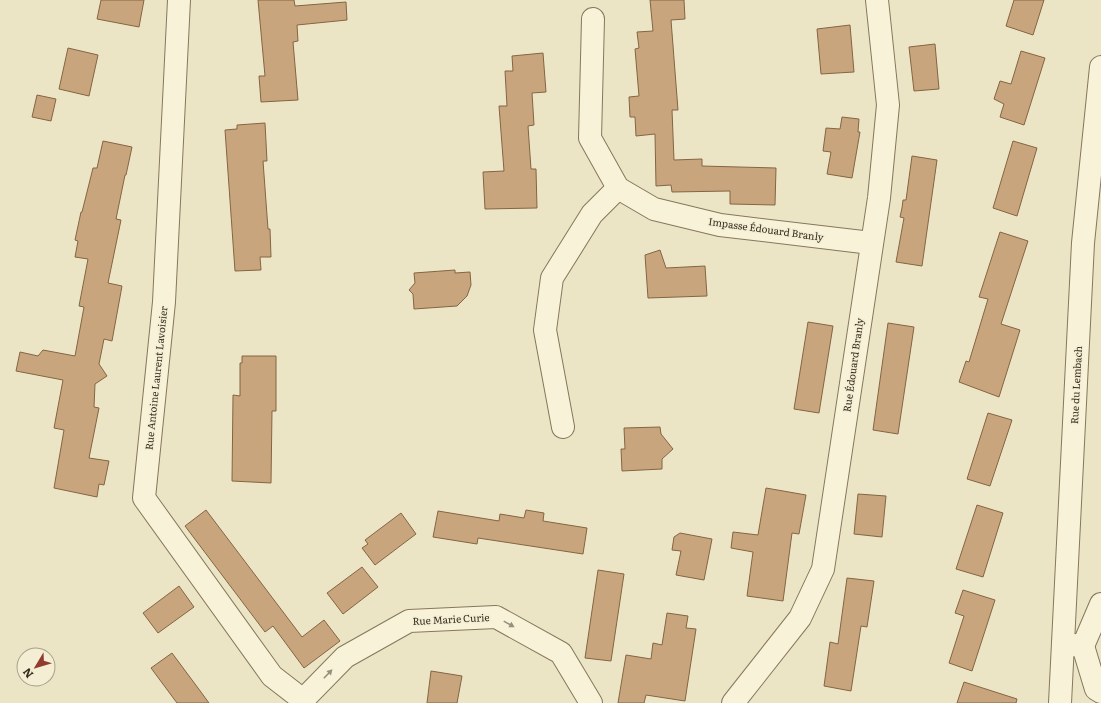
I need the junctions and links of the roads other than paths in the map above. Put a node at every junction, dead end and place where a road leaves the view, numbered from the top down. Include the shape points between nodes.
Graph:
1 (179, 0) edge
2 (877, 0) edge
3 (593, 19) dead end
4 (1101, 67) edge
5 (618, 188) junction
6 (871, 243) junction
7 (1092, 247) edge
8 (563, 427) dead end
9 (1101, 604) edge
10 (1073, 645) junction
11 (1101, 692) edge
12 (303, 702) edge
13 (592, 703) edge
14 (733, 703) edge
15 (1060, 703) edge

1 - 12 street, Rue Antoine Laurent Lavoisier via 164,302 144,498 272,676
2 - 6 street, Rue Édouard Branly via 888,105 879,198
3 - 5 street via 590,138
4 - 7 street, Rue du Lembach
5 - 6 street, Impasse Édouard Branly via 654,209 720,224
5 - 8 street via 592,214 552,278 545,330
6 - 14 street, Rue Édouard Branly via 823,569 800,618
7 - 10 street, Rue du Lembach
9 - 10 street
10 - 11 street via 1096,689
10 - 15 street, Rue du Lembach
12 -> 13 street, Rue Marie Curie via 345,657 409,621 496,617 561,653

